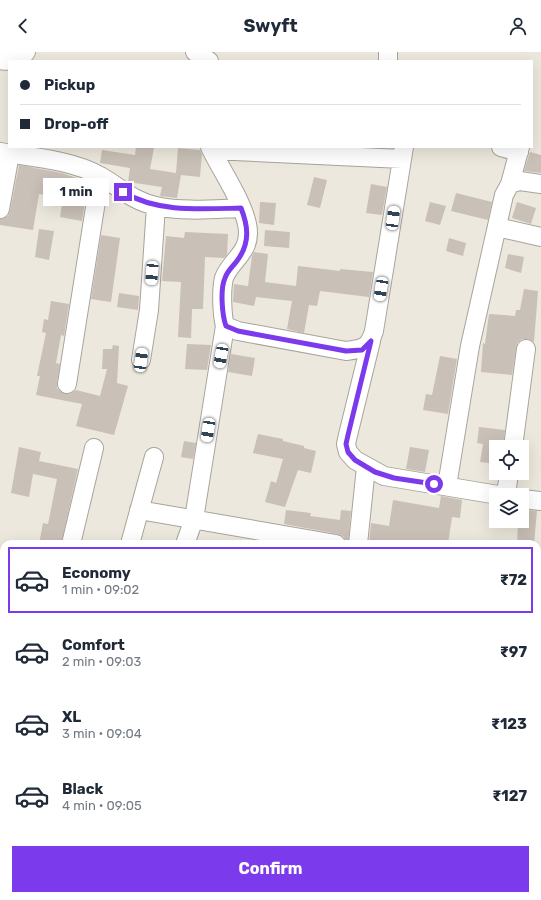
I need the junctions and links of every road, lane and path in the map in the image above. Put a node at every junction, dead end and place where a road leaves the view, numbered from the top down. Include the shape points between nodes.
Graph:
1 (26, 52) edge
2 (195, 52) edge
3 (0, 60) edge
4 (207, 60) edge
5 (211, 148) edge
6 (519, 149) edge
7 (5, 153) edge
8 (403, 153) edge
9 (100, 176) junction
10 (510, 184) junction
11 (541, 184) edge
12 (156, 206) junction
13 (241, 208) junction
14 (0, 209) edge
15 (497, 227) junction
16 (541, 237) edge
17 (226, 326) junction
18 (371, 341) junction
19 (526, 349) dead end
20 (141, 360) dead end
21 (67, 384) dead end
22 (514, 440) edge
23 (94, 448) dead end
24 (154, 457) dead end
25 (366, 467) junction
26 (447, 486) junction
27 (489, 493) edge
28 (529, 500) edge
29 (541, 501) edge
30 (140, 510) junction
31 (194, 519) junction
32 (73, 540) edge
33 (131, 540) edge
34 (186, 540) edge
35 (313, 540) edge
36 (358, 540) edge

1 - 3 street via 21,58
2 - 4 street
5 - 8 street
5 - 13 street
6 - 10 street
7 - 9 street via 82,168
7 - 14 street
8 - 18 street
9 - 12 street via 131,197
9 - 21 street
10 - 11 street via 520,181
10 - 15 street via 504,195
12 - 13 street via 198,209
12 - 20 street via 149,303
13 - 17 street via 247,225 246,244 224,279 223,316
15 - 16 street
15 - 26 street via 470,346
17 - 18 street via 238,331 346,351 362,350
17 - 31 street
18 - 25 street via 346,444 348,452
19 - 22 street
23 - 32 street
24 - 30 street
25 - 26 street via 394,478
25 - 36 street
26 - 27 street
28 - 29 street
30 - 31 street
30 - 33 street
31 - 34 street
31 - 35 street

